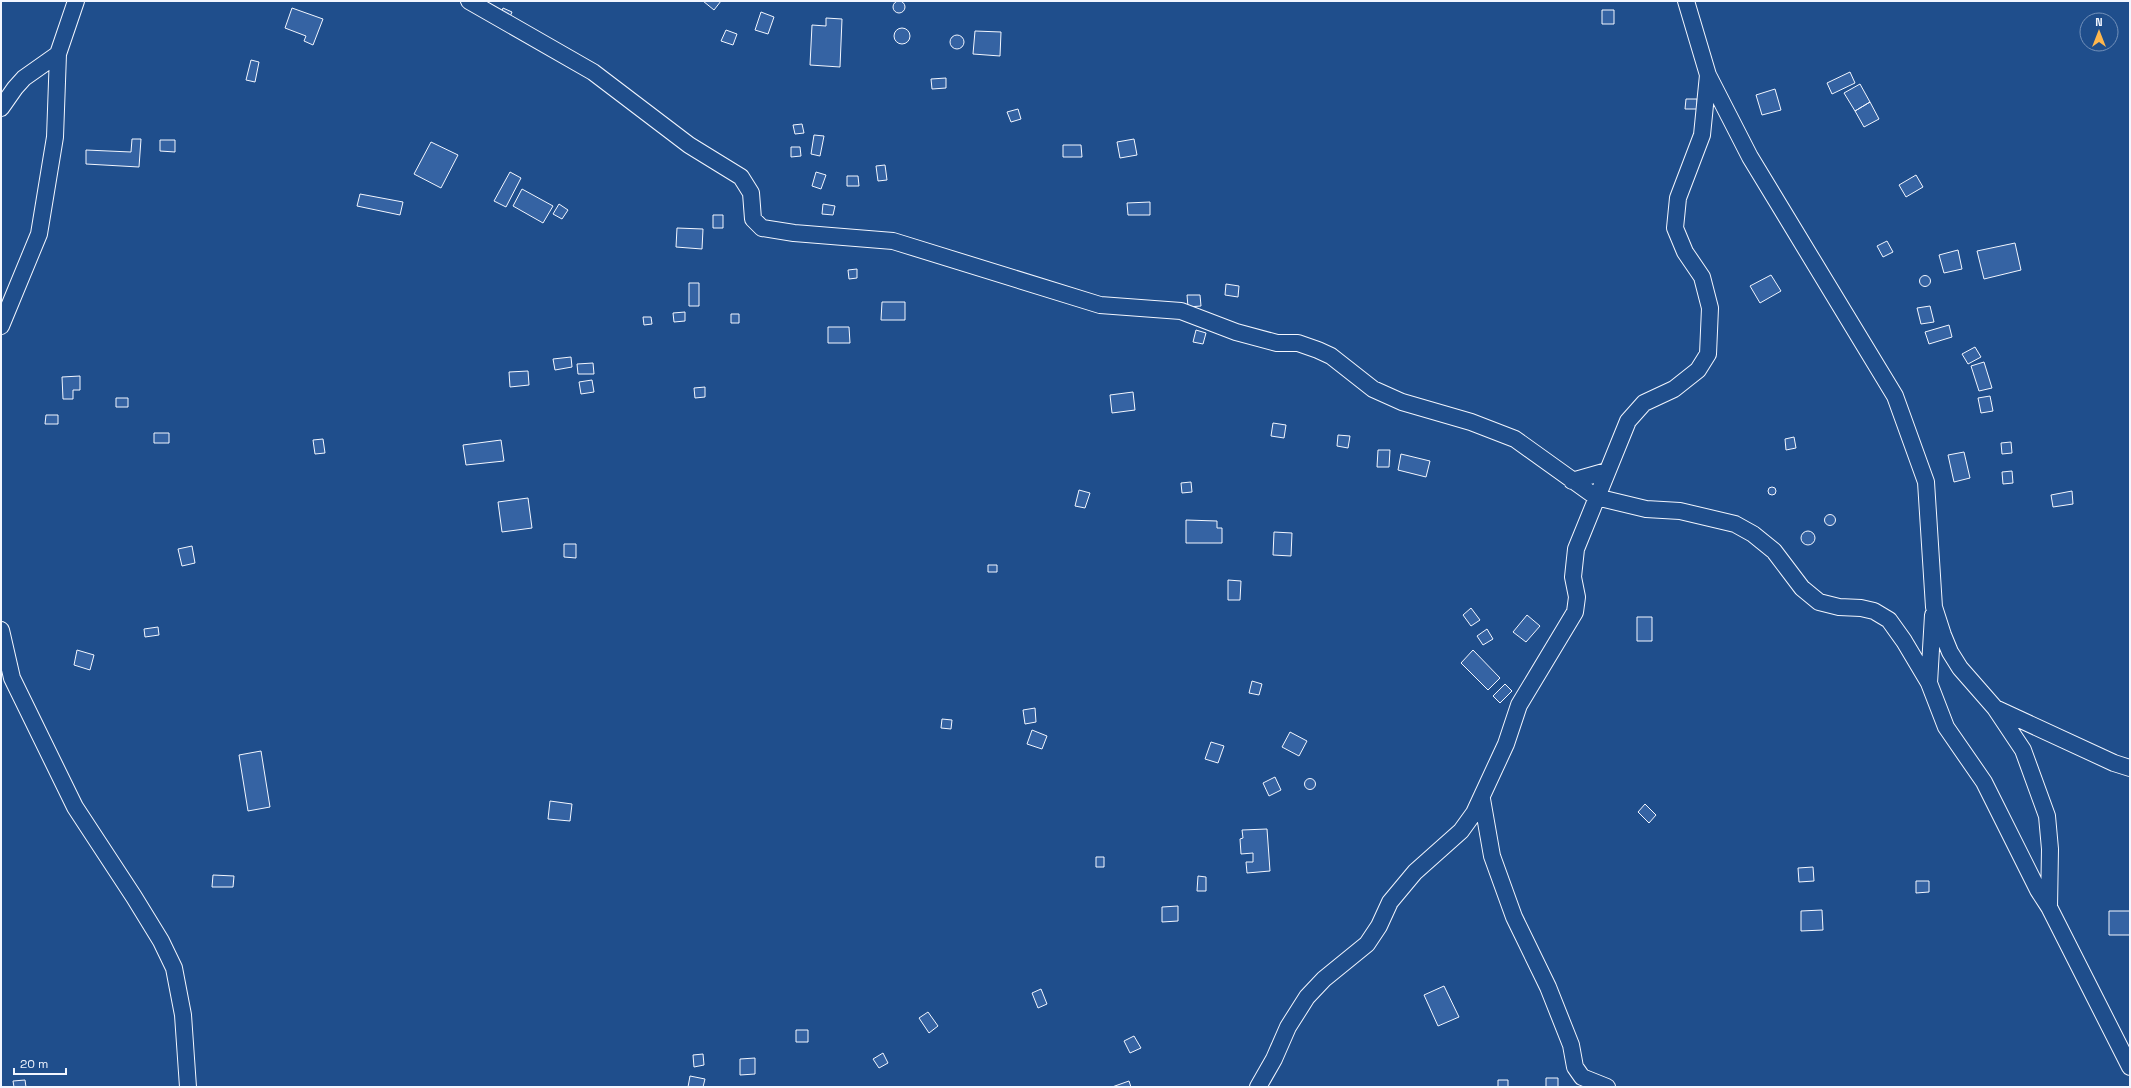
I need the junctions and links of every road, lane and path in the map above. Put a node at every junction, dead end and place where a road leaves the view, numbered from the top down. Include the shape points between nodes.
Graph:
1 (76, 1) edge
2 (469, 1) edge
3 (1686, 1) edge
4 (58, 54) junction
5 (1708, 75) junction
6 (1, 108) edge
7 (1, 326) edge
8 (1607, 471) junction
9 (1572, 481) junction
10 (1596, 498) junction
11 (1934, 607) junction
12 (1, 630) edge
13 (1929, 683) junction
14 (1995, 708) junction
15 (2130, 768) edge
16 (1482, 799) junction
17 (2049, 907) junction
18 (2130, 1067) edge
19 (188, 1087) edge
20 (1258, 1087) edge
21 (1607, 1087) edge

1 - 4 street
2 - 9 street via 593,72 689,146 741,177 751,193 753,219 762,228 893,241 1100,305 1176,310 1256,338 1277,343 1298,343 1331,356 1373,389 1402,402 1471,422 1515,439
3 - 5 street
4 - 6 street via 24,78
4 - 7 street via 55,137 39,234
5 - 8 street via 1702,135 1678,198 1675,228 1682,246 1702,277 1710,308 1708,354 1698,370 1674,389 1644,403 1628,421
5 - 11 street via 1750,157 1895,396 1926,482
8 - 9 street
8 - 10 street
9 - 10 street
10 - 13 street via 1646,509 1680,511 1713,518 1741,528 1774,551 1802,588 1819,602 1868,610 1889,620
10 - 16 street via 1574,556 1573,577 1577,597 1574,612 1519,705 1506,744
11 - 13 street
11 - 14 street via 1950,652 1960,668
12 - 19 street via 12,678 75,807 134,897 174,968 183,1015
13 - 17 street via 1946,727 1984,782
14 - 15 street
14 - 17 street via 2022,750 2047,816 2050,849
16 - 20 street via 1462,831 1415,872 1390,902 1372,938 1307,997 1288,1027
16 - 21 street via 1492,856 1514,918 1548,987 1571,1045 1575,1068 1582,1077
17 - 18 street

